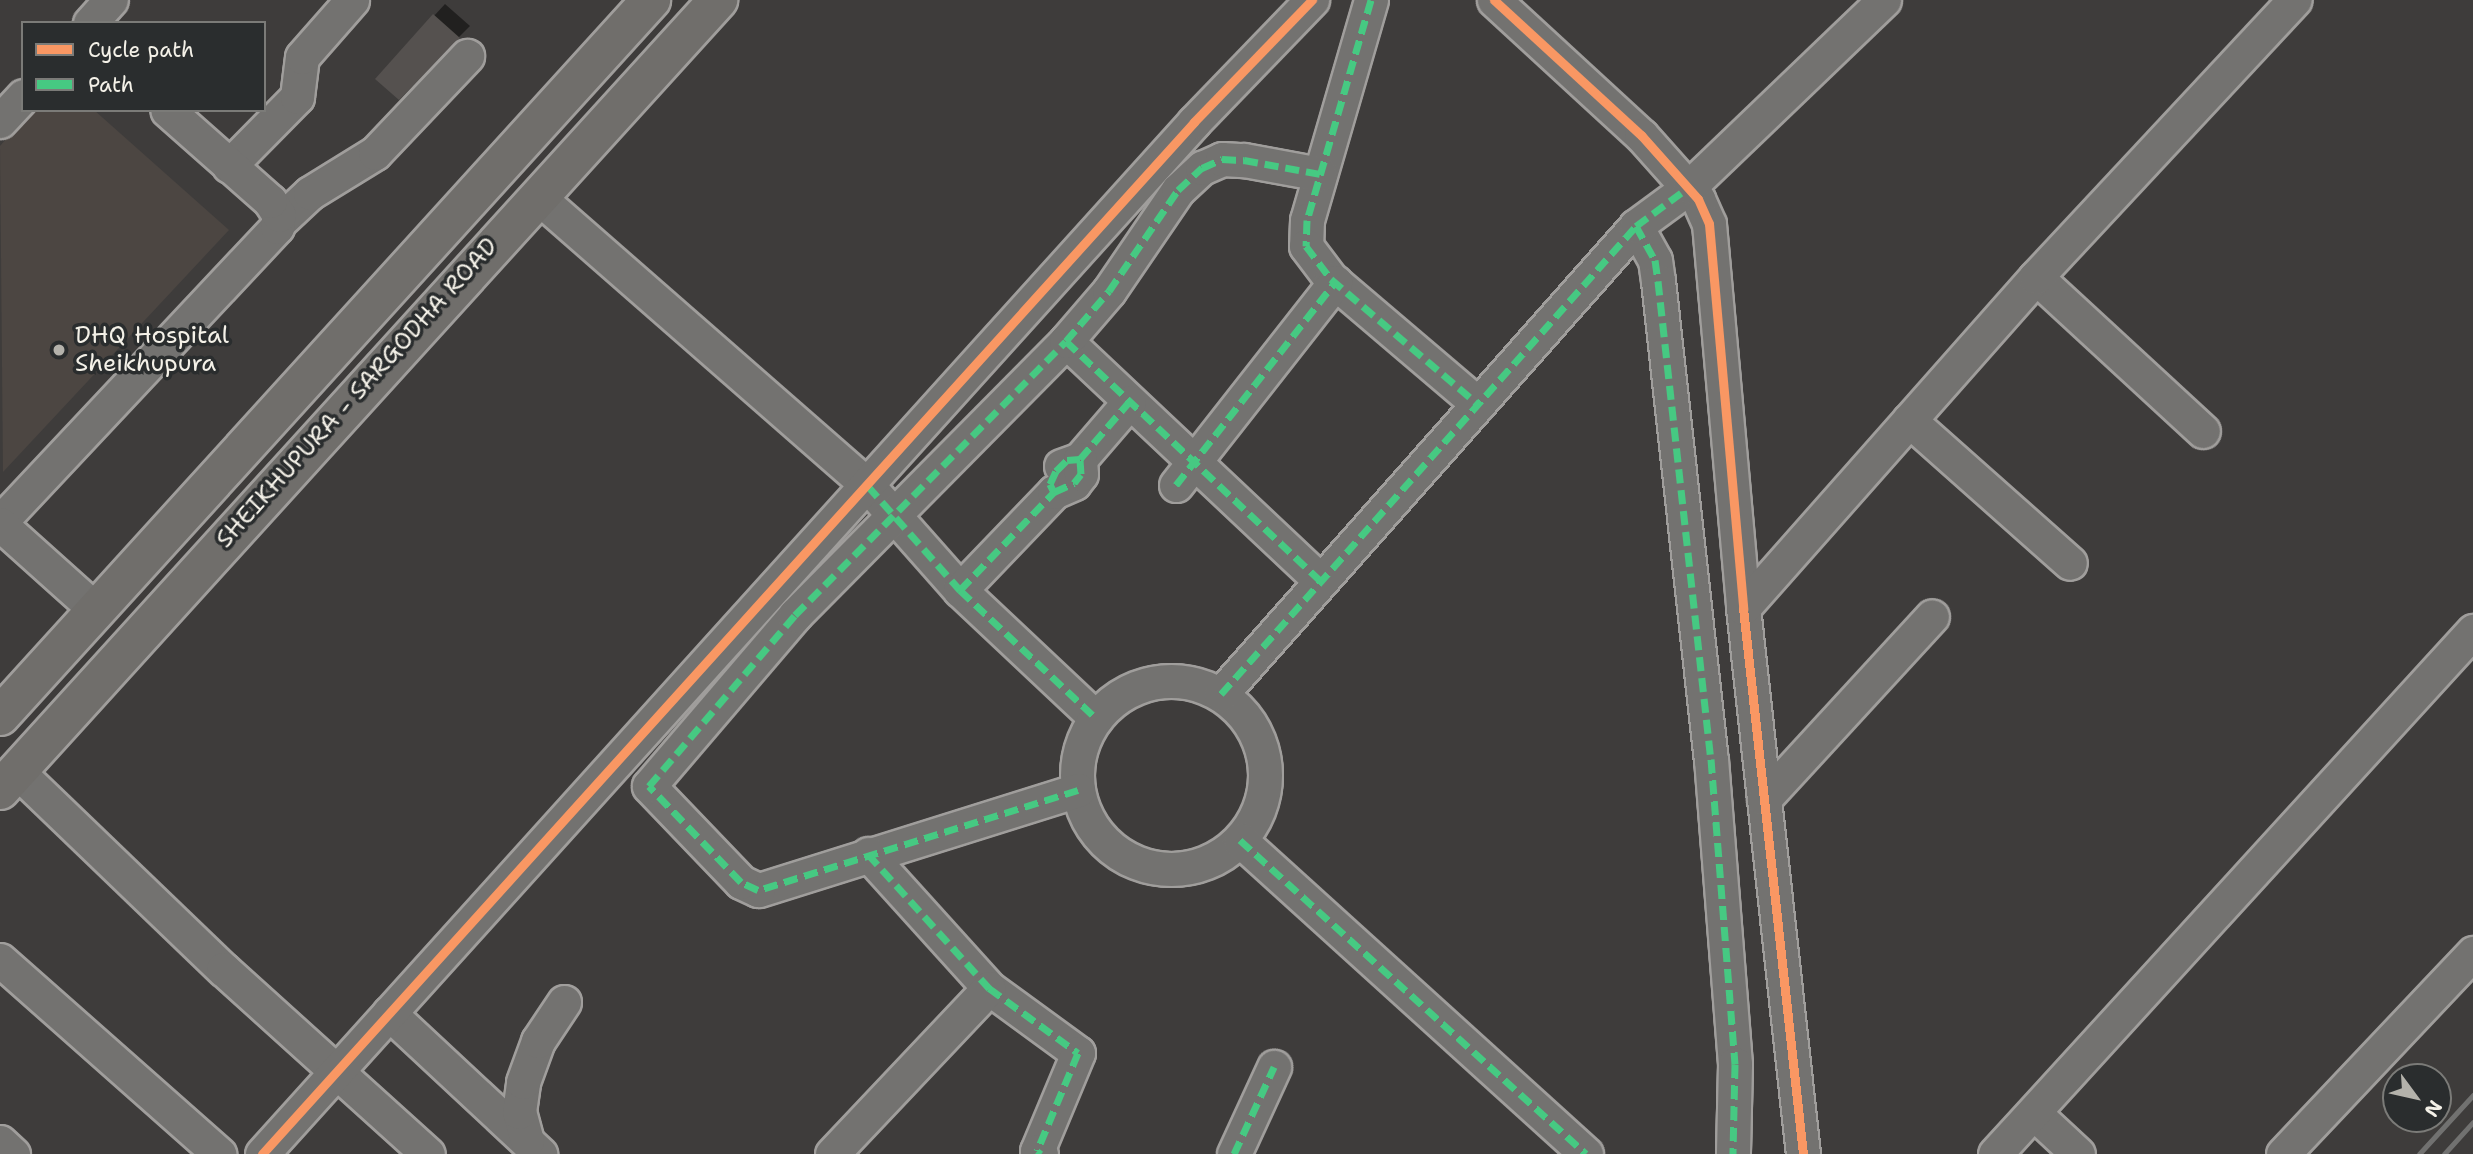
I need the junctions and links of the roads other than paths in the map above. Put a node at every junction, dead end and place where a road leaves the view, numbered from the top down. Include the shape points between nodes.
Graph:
1 (111, 0) edge
2 (352, 0) edge
3 (651, 0) edge
4 (718, 0) edge
5 (1312, 0) edge
6 (1371, 0) edge
7 (1494, 0) edge
8 (1884, 0) edge
9 (2294, 0) edge
10 (92, 21) edge
11 (467, 56) dead end
12 (21, 98) edge
13 (169, 112) edge
14 (0, 121) edge
15 (229, 166) junction
16 (1320, 174) junction
17 (1689, 187) junction
18 (537, 196) junction
19 (279, 222) junction
20 (1636, 226) junction
21 (2036, 277) junction
22 (1335, 282) junction
23 (389, 289) junction
24 (423, 321) junction
25 (1066, 341) junction
26 (1129, 402) junction
27 (1478, 404) junction
28 (1909, 420) junction
29 (2203, 431) dead end
30 (1185, 473) junction
31 (868, 486) junction
32 (893, 519) junction
33 (0, 523) edge
34 (2070, 563) dead end
35 (1321, 581) junction
36 (960, 590) junction
37 (1743, 608) junction
38 (97, 611) junction
39 (1932, 615) dead end
40 (2473, 631) edge
41 (1221, 694) junction
42 (0, 716) edge
43 (1096, 719) junction
44 (9, 780) edge
45 (1079, 790) junction
46 (1764, 799) junction
47 (1240, 840) junction
48 (868, 854) junction
49 (2473, 953) edge
50 (0, 960) edge
51 (989, 988) junction
52 (564, 1002) dead end
53 (389, 1013) junction
54 (1274, 1067) dead end
55 (335, 1073) junction
56 (2034, 1113) junction
57 (0, 1142) edge
58 (533, 1148) edge
59 (13, 1154) edge
60 (219, 1154) edge
61 (262, 1154) edge
62 (428, 1154) edge
63 (832, 1154) edge
64 (1041, 1154) edge
65 (1234, 1154) edge
66 (1586, 1154) edge
67 (1733, 1154) edge
68 (1802, 1154) edge
69 (1994, 1154) edge
70 (2078, 1154) edge
71 (2283, 1154) edge

1 - 10 street
2 - 15 street via 302,57 297,97
3 - 23 highway, SHEIKHUPURA - SARGODHA ROAD
4 - 18 highway, SHEIKHUPURA - SARGODHA ROAD
5 - 31 street via 1194,122
6 - 16 street
7 - 17 street via 1641,135
8 - 17 street
9 - 21 street
11 - 19 street via 375,153 310,193
12 - 14 street
13 - 15 street
15 - 19 street via 270,201
16 - 22 street via 1307,220 1306,246
16 - 25 street via 1244,160 1222,159 1202,168 1178,190 1109,291
17 - 20 street
17 - 37 street via 1703,209 1713,242
18 - 24 highway, SHEIKHUPURA - SARGODHA ROAD
18 - 31 street
19 - 33 street
20 - 27 street
20 - 67 street via 1655,260 1658,281 1711,760 1735,1064
21 - 28 street
21 - 29 street
22 - 27 street
22 - 30 street
23 - 24 highway
23 - 38 highway, SHEIKHUPURA - SARGODHA ROAD
24 - 44 highway, SHEIKHUPURA - SARGODHA ROAD
25 - 26 street
25 - 32 street
26 - 30 street
26 - 36 street via 1080,459 1081,474 1074,483 1054,492
27 - 35 street
28 - 34 street
28 - 37 street
30 - 35 street
31 - 32 street
31 - 53 street
32 - 36 street
32 - 48 street via 795,615 649,786 750,888 763,889
33 - 38 street
35 - 41 street
36 - 43 street
37 - 46 street
38 - 42 highway, SHEIKHUPURA - SARGODHA ROAD
39 - 46 street
40 - 56 street
41 - 43 street via 1193,683 1150,683 1129,690
41 - 47 street via 1247,718 1265,758 1262,802
43 - 45 street via 1078,759
44 - 55 street
45 - 47 street via 1089,823 1102,840 1139,864 1171,869 1203,864
45 - 48 street
46 - 68 street
47 - 66 street
48 - 51 street
49 - 71 street
50 - 60 street
51 - 63 street
51 - 64 street via 1078,1053 1037,1151
52 - 58 street via 538,1041 523,1082 519,1112
53 - 55 street
53 - 58 street
54 - 65 street
55 - 61 street
55 - 62 street
56 - 69 street
56 - 70 street
57 - 59 street

